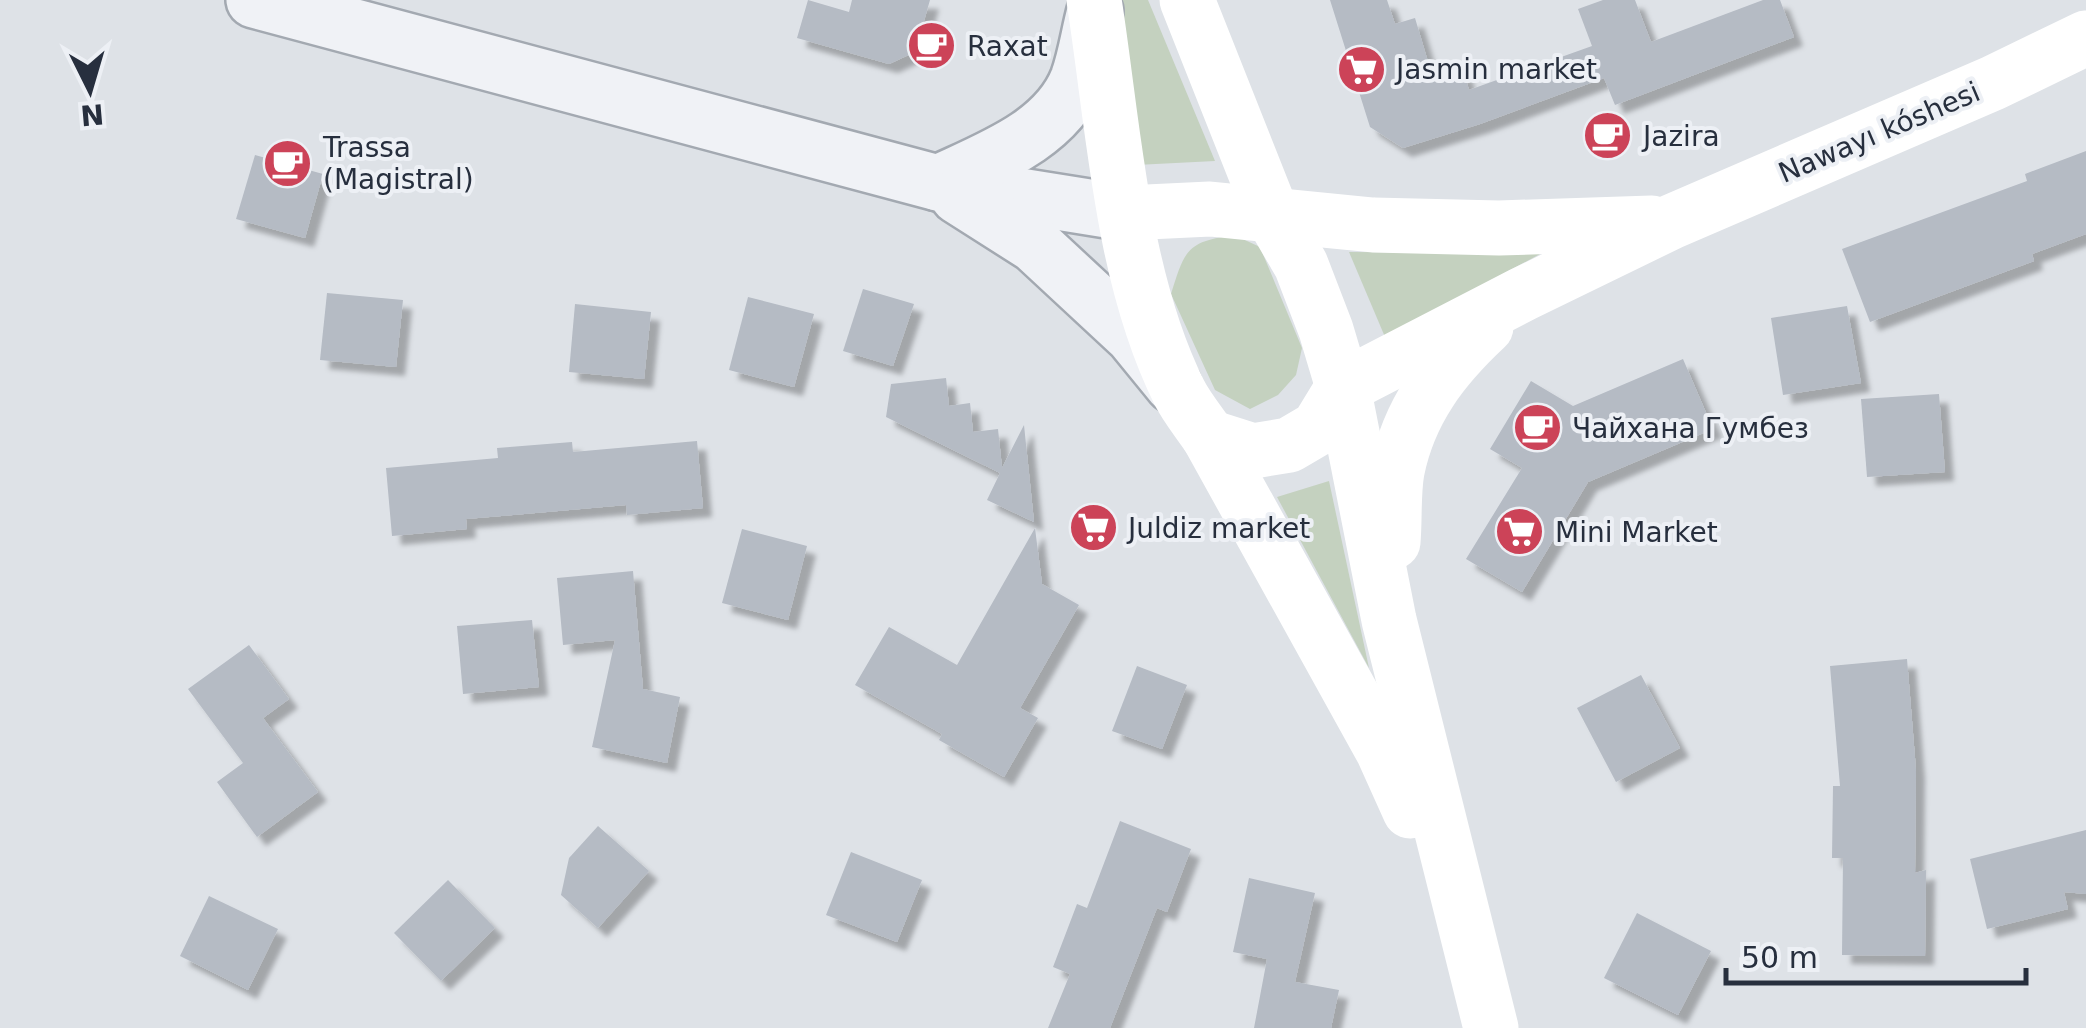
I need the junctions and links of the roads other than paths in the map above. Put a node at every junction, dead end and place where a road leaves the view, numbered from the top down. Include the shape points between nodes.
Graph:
1 (254, 0) edge
2 (1187, 0) edge
3 (1094, 5) edge
4 (2086, 38) edge
5 (938, 183) junction
6 (1126, 214) junction
7 (1274, 217) junction
8 (1672, 222) junction
9 (1523, 294) junction
10 (1343, 387) junction
11 (1194, 415) junction
12 (1389, 620) junction
13 (1467, 936) junction
14 (1492, 1028) edge

1 - 5 street
2 - 7 main road
3 - 5 street via 1077,81 1052,118 1012,148
3 - 6 main road
4 - 8 main road, Nawayı kóshesi
5 - 6 street
5 - 11 street via 1035,246 1132,336
6 - 7 main road via 1210,209
6 - 11 main road via 1150,317
7 - 8 main road via 1500,228
7 - 10 main road via 1301,265
8 - 9 main road, Nawayı kóshesi
9 - 10 main road, Nawayı kóshesi
9 - 12 main road via 1454,357 1416,408 1397,472
10 - 11 main road via 1318,428 1289,445 1253,451
10 - 12 main road
11 - 13 main road via 1383,752
12 - 13 main road
13 - 14 main road

